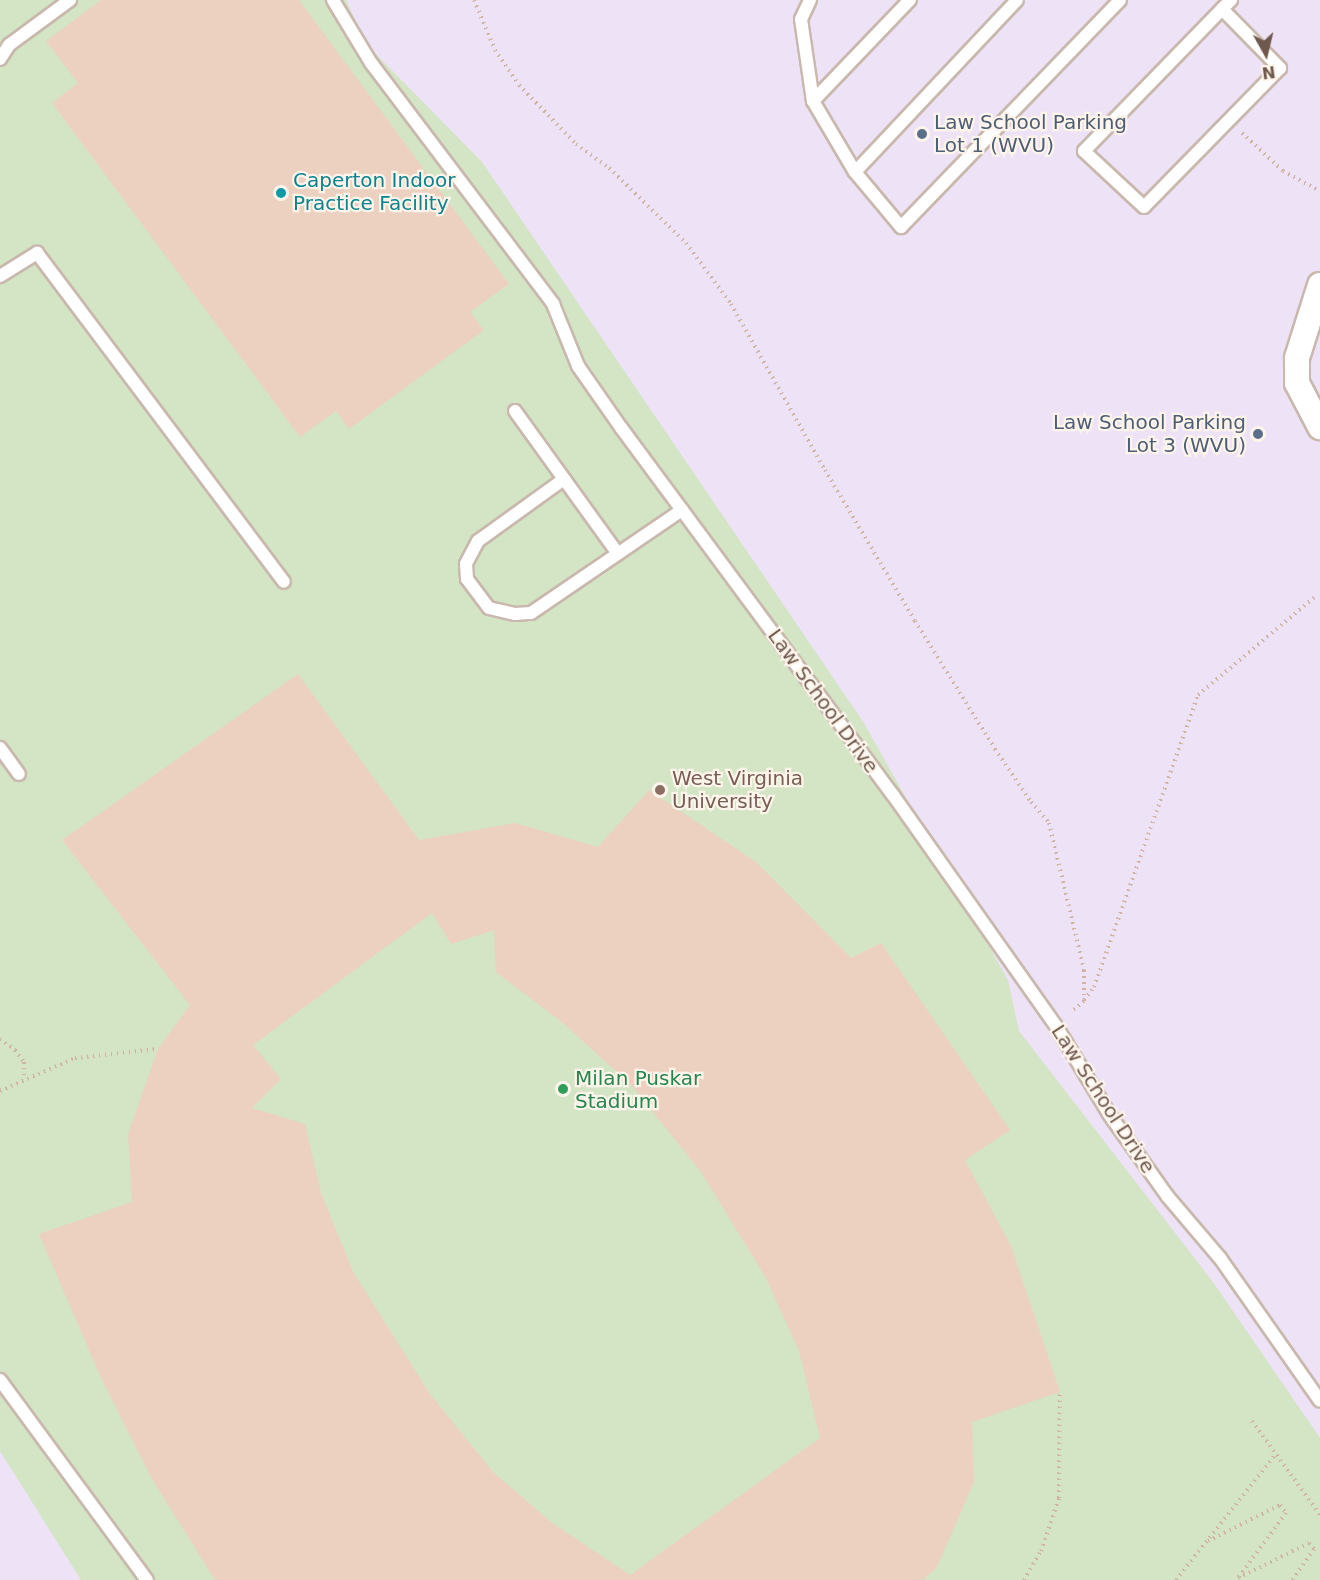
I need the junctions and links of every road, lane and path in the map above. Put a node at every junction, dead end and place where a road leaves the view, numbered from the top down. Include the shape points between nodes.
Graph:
1 (70, 0) edge
2 (333, 0) edge
3 (474, 0) edge
4 (810, 0) edge
5 (910, 0) edge
6 (1017, 0) edge
7 (1120, 0) edge
8 (1226, 4) edge
9 (0, 59) edge
10 (813, 101) junction
11 (1229, 120) junction
12 (855, 172) junction
13 (1320, 191) edge
14 (0, 276) edge
15 (1320, 285) edge
16 (515, 411) dead end
17 (1320, 427) edge
18 (564, 479) junction
19 (682, 510) junction
20 (618, 554) junction
21 (284, 582) dead end
22 (1317, 595) dead end
23 (0, 748) edge
24 (19, 774) dead end
25 (1084, 1001) junction
26 (1056, 1026) junction
27 (0, 1039) edge
28 (158, 1049) dead end
29 (24, 1080) junction
30 (0, 1091) edge
31 (0, 1380) edge
32 (1060, 1392) dead end
33 (1320, 1401) edge
34 (1252, 1421) dead end
35 (1276, 1454) junction
36 (1320, 1515) edge
37 (1208, 1541) junction
38 (147, 1580) edge
39 (1024, 1580) edge
40 (1176, 1580) edge
41 (1292, 1580) edge

1 - 9 lane via 9,45
2 - 19 lane, Law School Drive via 371,63 553,304 578,366
3 - 25 path via 495,50 519,85 576,144 609,168 686,243 731,303 915,621 995,749 1049,823 1084,970
4 - 10 lane via 801,18
5 - 10 lane
6 - 12 lane
7 - 12 lane via 901,227
8 - 11 lane via 1280,68
8 - 11 lane via 1084,151 1144,207
10 - 12 lane
11 - 13 path via 1283,171
14 - 21 lane via 38,253
15 - 17 street via 1297,358 1296,383
16 - 18 lane
18 - 20 lane
18 - 20 lane via 478,541 466,564 467,579 489,608 531,613
19 - 20 lane
19 - 26 lane, Law School Drive via 893,795
22 - 25 path via 1198,695 1094,987
23 - 24 lane
25 - 26 path
26 - 33 lane, Law School Drive via 1109,1114 1161,1187 1220,1258
27 - 29 path via 24,1062
28 - 29 path via 75,1058
29 - 30 path
31 - 38 lane
32 - 39 path via 1059,1498 1041,1551
34 - 35 path
35 - 36 path
35 - 37 path
37 - 40 path
37 - 41 path via 1281,1505 1286,1513 1238,1578 1309,1543 1314,1549

